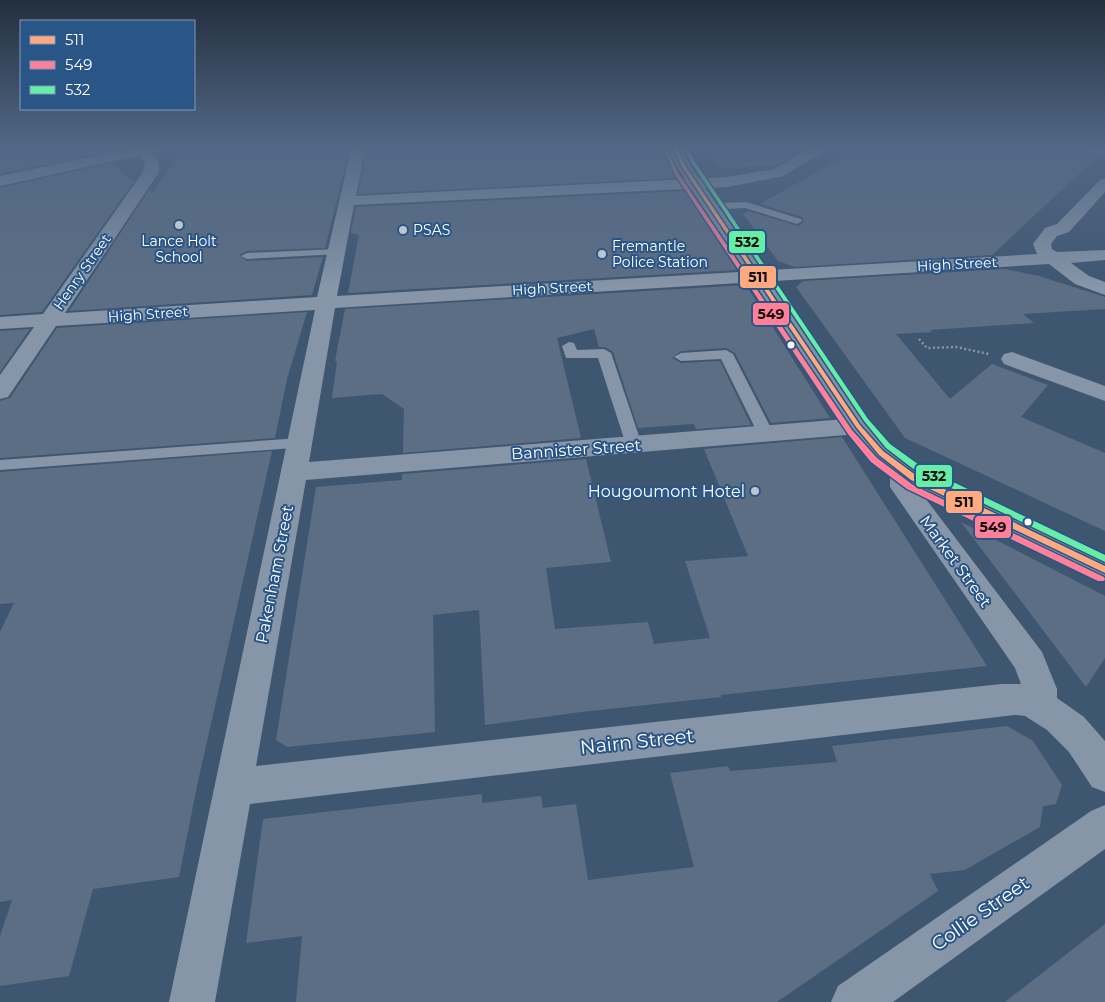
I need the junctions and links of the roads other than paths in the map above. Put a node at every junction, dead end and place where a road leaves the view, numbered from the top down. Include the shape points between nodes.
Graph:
1 (137, 193) edge
2 (348, 193) edge
3 (557, 193) edge
4 (708, 193) edge
5 (710, 193) edge
6 (1096, 193) edge
7 (346, 201) junction
8 (724, 206) junction
9 (798, 221) dead end
10 (336, 252) junction
11 (1105, 255) edge
12 (247, 256) dead end
13 (1055, 258) junction
14 (765, 276) junction
15 (1105, 289) edge
16 (327, 302) junction
17 (49, 320) junction
18 (0, 323) edge
19 (569, 346) dead end
20 (681, 357) dead end
21 (1012, 359) road end
22 (0, 392) edge
23 (1105, 394) edge
24 (858, 426) junction
25 (766, 434) junction
26 (300, 444) junction
27 (634, 445) junction
28 (905, 462) junction
29 (0, 465) edge
30 (294, 472) junction
31 (1105, 552) edge
32 (1105, 570) edge
33 (1040, 707) junction
34 (1105, 774) edge
35 (234, 787) junction
36 (1105, 825) edge
37 (192, 1002) edge
38 (854, 1002) edge

1 - 17 street, Henry Street
2 - 7 street, Pakenham Street
3 - 7 street
4 - 14 street
5 - 8 street
6 - 13 street via 1063,228 1051,232 1042,242 1044,250
7 - 10 street, Pakenham Street
8 - 9 lane via 746,205
8 - 14 street
10 - 12 lane
10 - 16 street, Pakenham Street
11 - 13 street, High Street
13 - 14 street, High Street
13 - 15 street via 1087,283
14 - 16 street, High Street
14 - 24 street
14 - 28 street via 870,420 892,442
16 - 17 street, High Street
16 - 26 street, Pakenham Street
17 - 18 street, High Street
17 - 22 street, Henry Street
19 - 27 lane via 571,355 604,353
20 - 25 lane via 726,354
21 - 23 street
24 - 25 street, Bannister Street
24 - 28 street via 880,453
25 - 27 street, Bannister Street
26 - 29 lane
26 - 30 street, Pakenham Street
27 - 30 street, Bannister Street
28 - 31 street via 947,476
28 - 32 street
28 - 33 street, Market Street via 903,487 1030,662 1040,689
30 - 35 street, Pakenham Street
33 - 34 street via 1065,723
33 - 35 street, Nairn Street via 1024,700 1001,700
35 - 37 street, Pakenham Street
36 - 38 street, Collie Street

